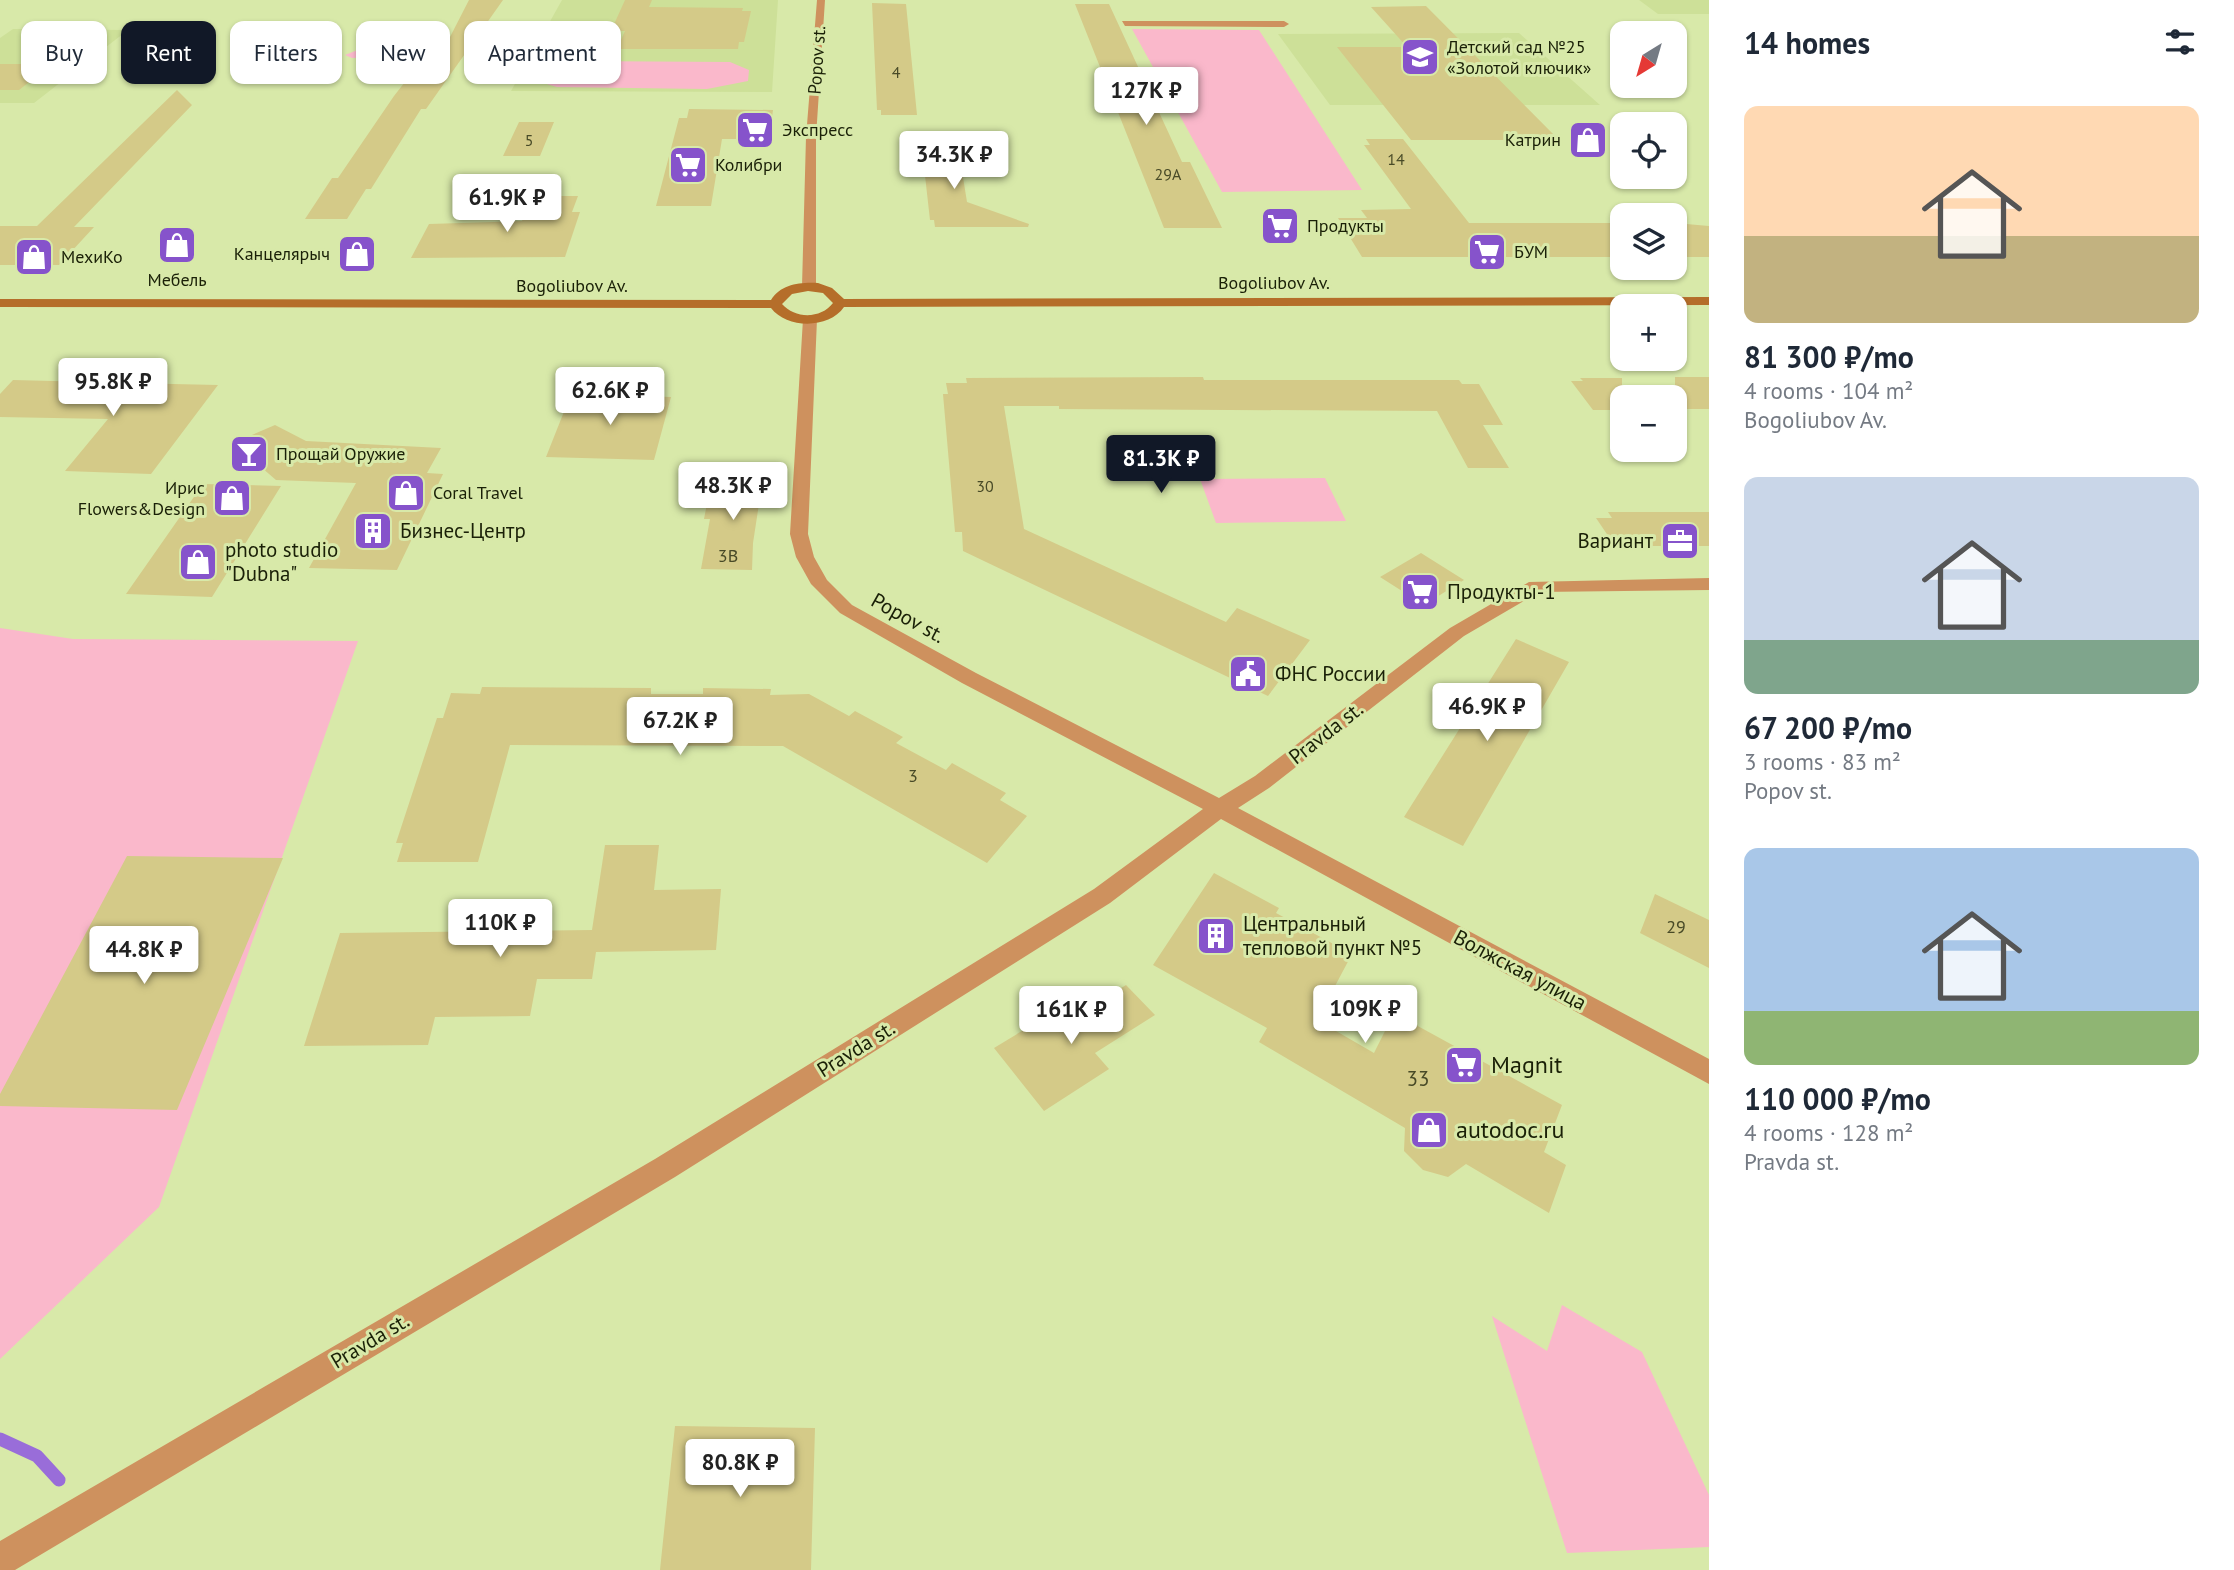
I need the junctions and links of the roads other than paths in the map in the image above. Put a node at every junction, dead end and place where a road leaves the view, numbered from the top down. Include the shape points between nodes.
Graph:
1 (821, 0) edge
2 (1125, 23) dead end
3 (1284, 24) dead end
4 (809, 287) junction
5 (1709, 301) edge
6 (0, 303) edge
7 (839, 303) junction
8 (775, 304) junction
9 (810, 319) junction
10 (1709, 584) edge
11 (1220, 808) junction
12 (1709, 1072) edge
13 (0, 1560) edge

1 - 4 street, Popov st. via 811,137
2 - 3 street
4 - 7 main road via 831,292
4 - 8 main road via 785,292
5 - 7 main road, Bogoliubov Av.
6 - 8 main road, Bogoliubov Av.
7 - 9 main road via 831,313
8 - 9 main road via 786,315
9 - 11 street, Popov st. via 799,534 820,584 846,610
10 - 11 street, Pravda st. via 1535,586 1457,632 1262,782
11 - 12 street, Волжская улица
11 - 13 street, Pravda st. via 1102,896 665,1168

